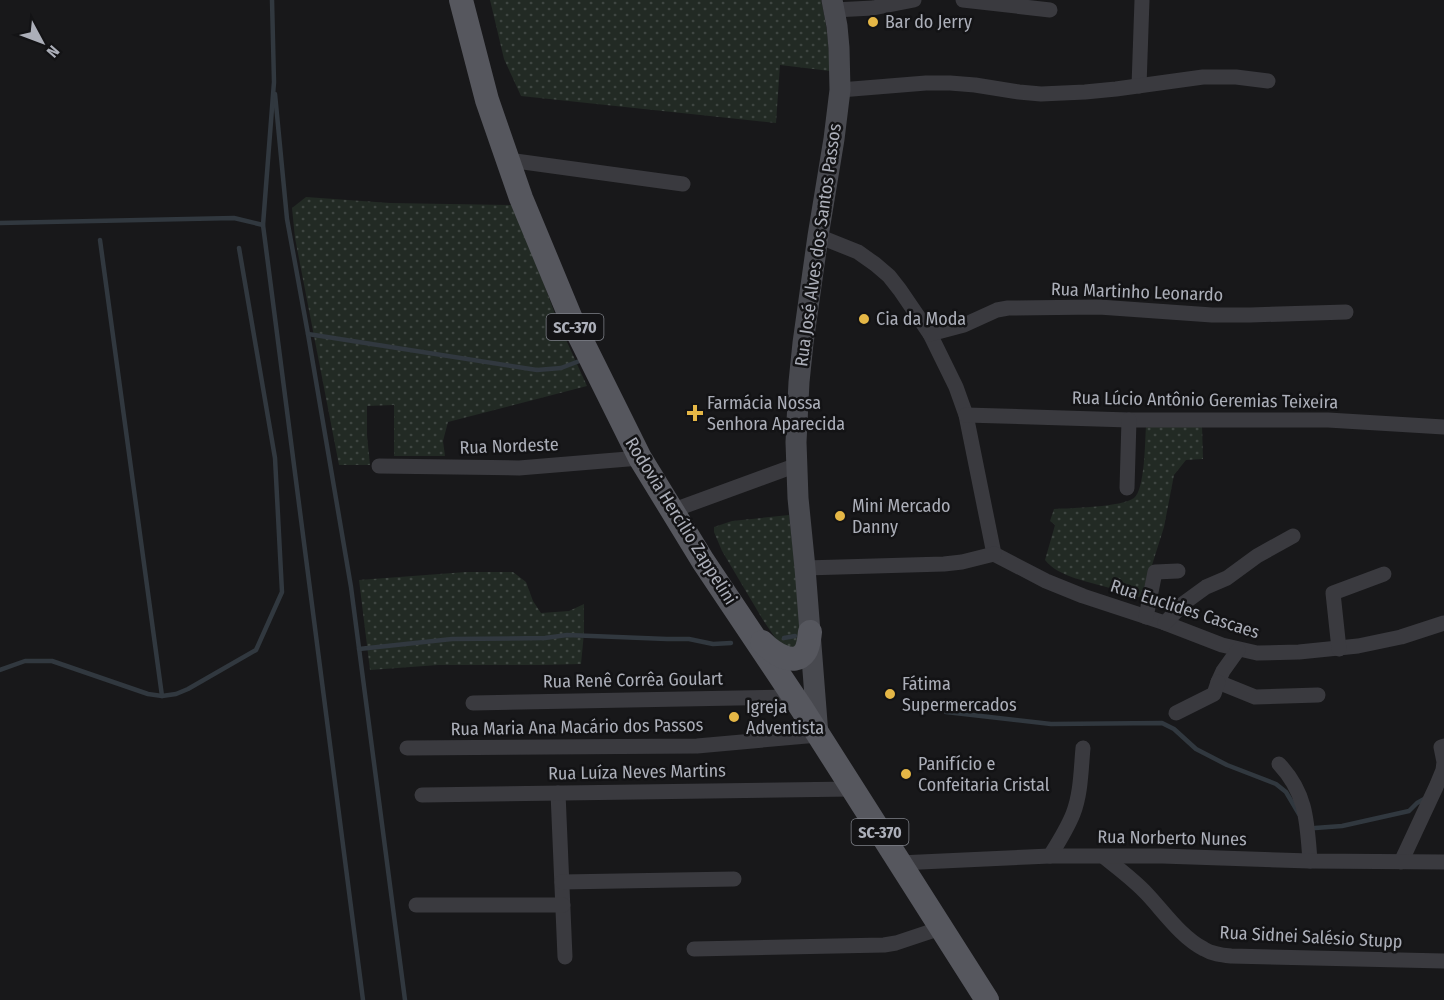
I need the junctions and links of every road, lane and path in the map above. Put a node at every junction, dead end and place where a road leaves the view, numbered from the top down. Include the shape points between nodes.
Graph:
1 (461, 0) edge
2 (914, 0) edge
3 (963, 0) edge
4 (1142, 0) edge
5 (833, 5) edge
6 (1050, 10) dead end
7 (1268, 81) dead end
8 (1138, 86) junction
9 (840, 90) junction
10 (508, 160) junction
11 (683, 184) dead end
12 (818, 236) junction
13 (1346, 312) dead end
14 (930, 334) junction
15 (966, 415) junction
16 (1129, 420) junction
17 (1444, 427) edge
18 (640, 458) junction
19 (797, 465) junction
20 (379, 466) dead end
21 (1127, 488) dead end
22 (671, 511) junction
23 (1293, 536) dead end
24 (993, 554) junction
25 (805, 568) junction
26 (1178, 571) dead end
27 (1384, 574) dead end
28 (1146, 616) junction
29 (1165, 623) junction
30 (1444, 623) edge
31 (748, 627) junction
32 (810, 632) junction
33 (1238, 650) junction
34 (1339, 650) junction
35 (774, 668) junction
36 (813, 670) junction
37 (1218, 682) junction
38 (1318, 694) dead end
39 (473, 703) dead end
40 (798, 703) junction
41 (1176, 713) dead end
42 (818, 735) junction
43 (1444, 746) edge
44 (407, 748) dead end
45 (1083, 748) dead end
46 (1279, 764) dead end
47 (852, 789) junction
48 (558, 793) junction
49 (422, 795) dead end
50 (1050, 856) junction
51 (1104, 857) junction
52 (1310, 861) junction
53 (1401, 862) junction
54 (1444, 862) edge
55 (899, 863) junction
56 (734, 879) dead end
57 (562, 882) junction
58 (416, 905) dead end
59 (563, 905) junction
60 (941, 928) junction
61 (694, 949) dead end
62 (565, 957) dead end
63 (1444, 961) edge
64 (987, 1000) edge

1 - 10 main road, Rodovia Hercílio Zappelini / SC-370 via 487,100
2 - 5 street via 873,8
3 - 6 street
4 - 8 street
5 - 9 street, Rua José Alves dos Santos Passos
7 - 8 street via 1203,77
8 - 9 street via 1041,94 950,83
9 - 12 street, Rua José Alves dos Santos Passos
10 - 11 street
10 - 18 main road, Rodovia Hercílio Zappelini / SC-370 via 568,312
12 - 14 street via 858,252 889,276
12 - 19 street, Rua José Alves dos Santos Passos via 800,372
13 - 14 street, Rua Martinho Leonardo via 1212,315 1099,307 1008,308
14 - 15 street
15 - 16 street, Rua Lúcio Antônio Geremias Teixeira
15 - 24 street
16 - 17 street, Rua Lúcio Antônio Geremias Teixeira via 1328,420
16 - 21 street
18 - 20 street, Rua Nordeste via 509,468
18 - 22 main road, Rodovia Hercílio Zappelini / SC-370
19 - 22 street
19 - 25 street, Rua José Alves dos Santos Passos
22 - 31 main road, Rodovia Hercílio Zappelini / SC-370
23 - 29 street via 1206,587
24 - 25 street via 944,564
24 - 28 street, Rua Euclides Cascaes via 1062,588
25 - 32 street, Rua José Alves dos Santos Passos
26 - 28 street via 1155,572
27 - 34 street via 1333,593
28 - 29 street, Rua Euclides Cascaes
29 - 33 street, Rua Euclides Cascaes
30 - 34 street, Rua Euclides Cascaes via 1379,643
31 - 32 main road via 771,651 792,658 805,653
31 - 35 main road, Rodovia Hercílio Zappelini / SC-370
32 - 35 main road via 810,656 805,667 799,672
32 - 36 street, Rua José Alves dos Santos Passos
33 - 34 street, Rua Euclides Cascaes via 1273,654
33 - 37 street
35 - 40 main road, Rodovia Hercílio Zappelini / SC-370
36 - 40 street, Rua José Alves dos Santos Passos
36 - 42 street, Rua José Alves dos Santos Passos
37 - 38 street via 1255,697
37 - 41 street via 1214,694
39 - 40 street, Rua Renê Corrêa Goulart
40 - 42 main road, Rodovia Hercílio Zappelini / SC-370
42 - 44 street, Rua Maria Ana Macário dos Passos via 697,746
42 - 47 main road, Rodovia Hercílio Zappelini / SC-370
43 - 53 street via 1443,770
45 - 50 street via 1074,813
46 - 52 street via 1299,791
47 - 48 street, Rua Luíza Neves Martins
47 - 55 main road, Rodovia Hercílio Zappelini / SC-370
48 - 49 street, Rua Luíza Neves Martins
48 - 57 street
50 - 51 street, Rua Norberto Nunes
50 - 55 street, Rua Norberto Nunes
51 - 52 street, Rua Norberto Nunes
51 - 63 street, Rua Sidnei Salésio Stupp via 1190,939 1218,954
52 - 53 street, Rua Norberto Nunes
53 - 54 street, Rua Norberto Nunes
55 - 60 main road, Rodovia Hercílio Zappelini / SC-370
56 - 57 street
57 - 59 street
58 - 59 street
59 - 62 street
60 - 61 street via 884,945
60 - 64 main road, Rodovia Hercílio Zappelini / SC-370

